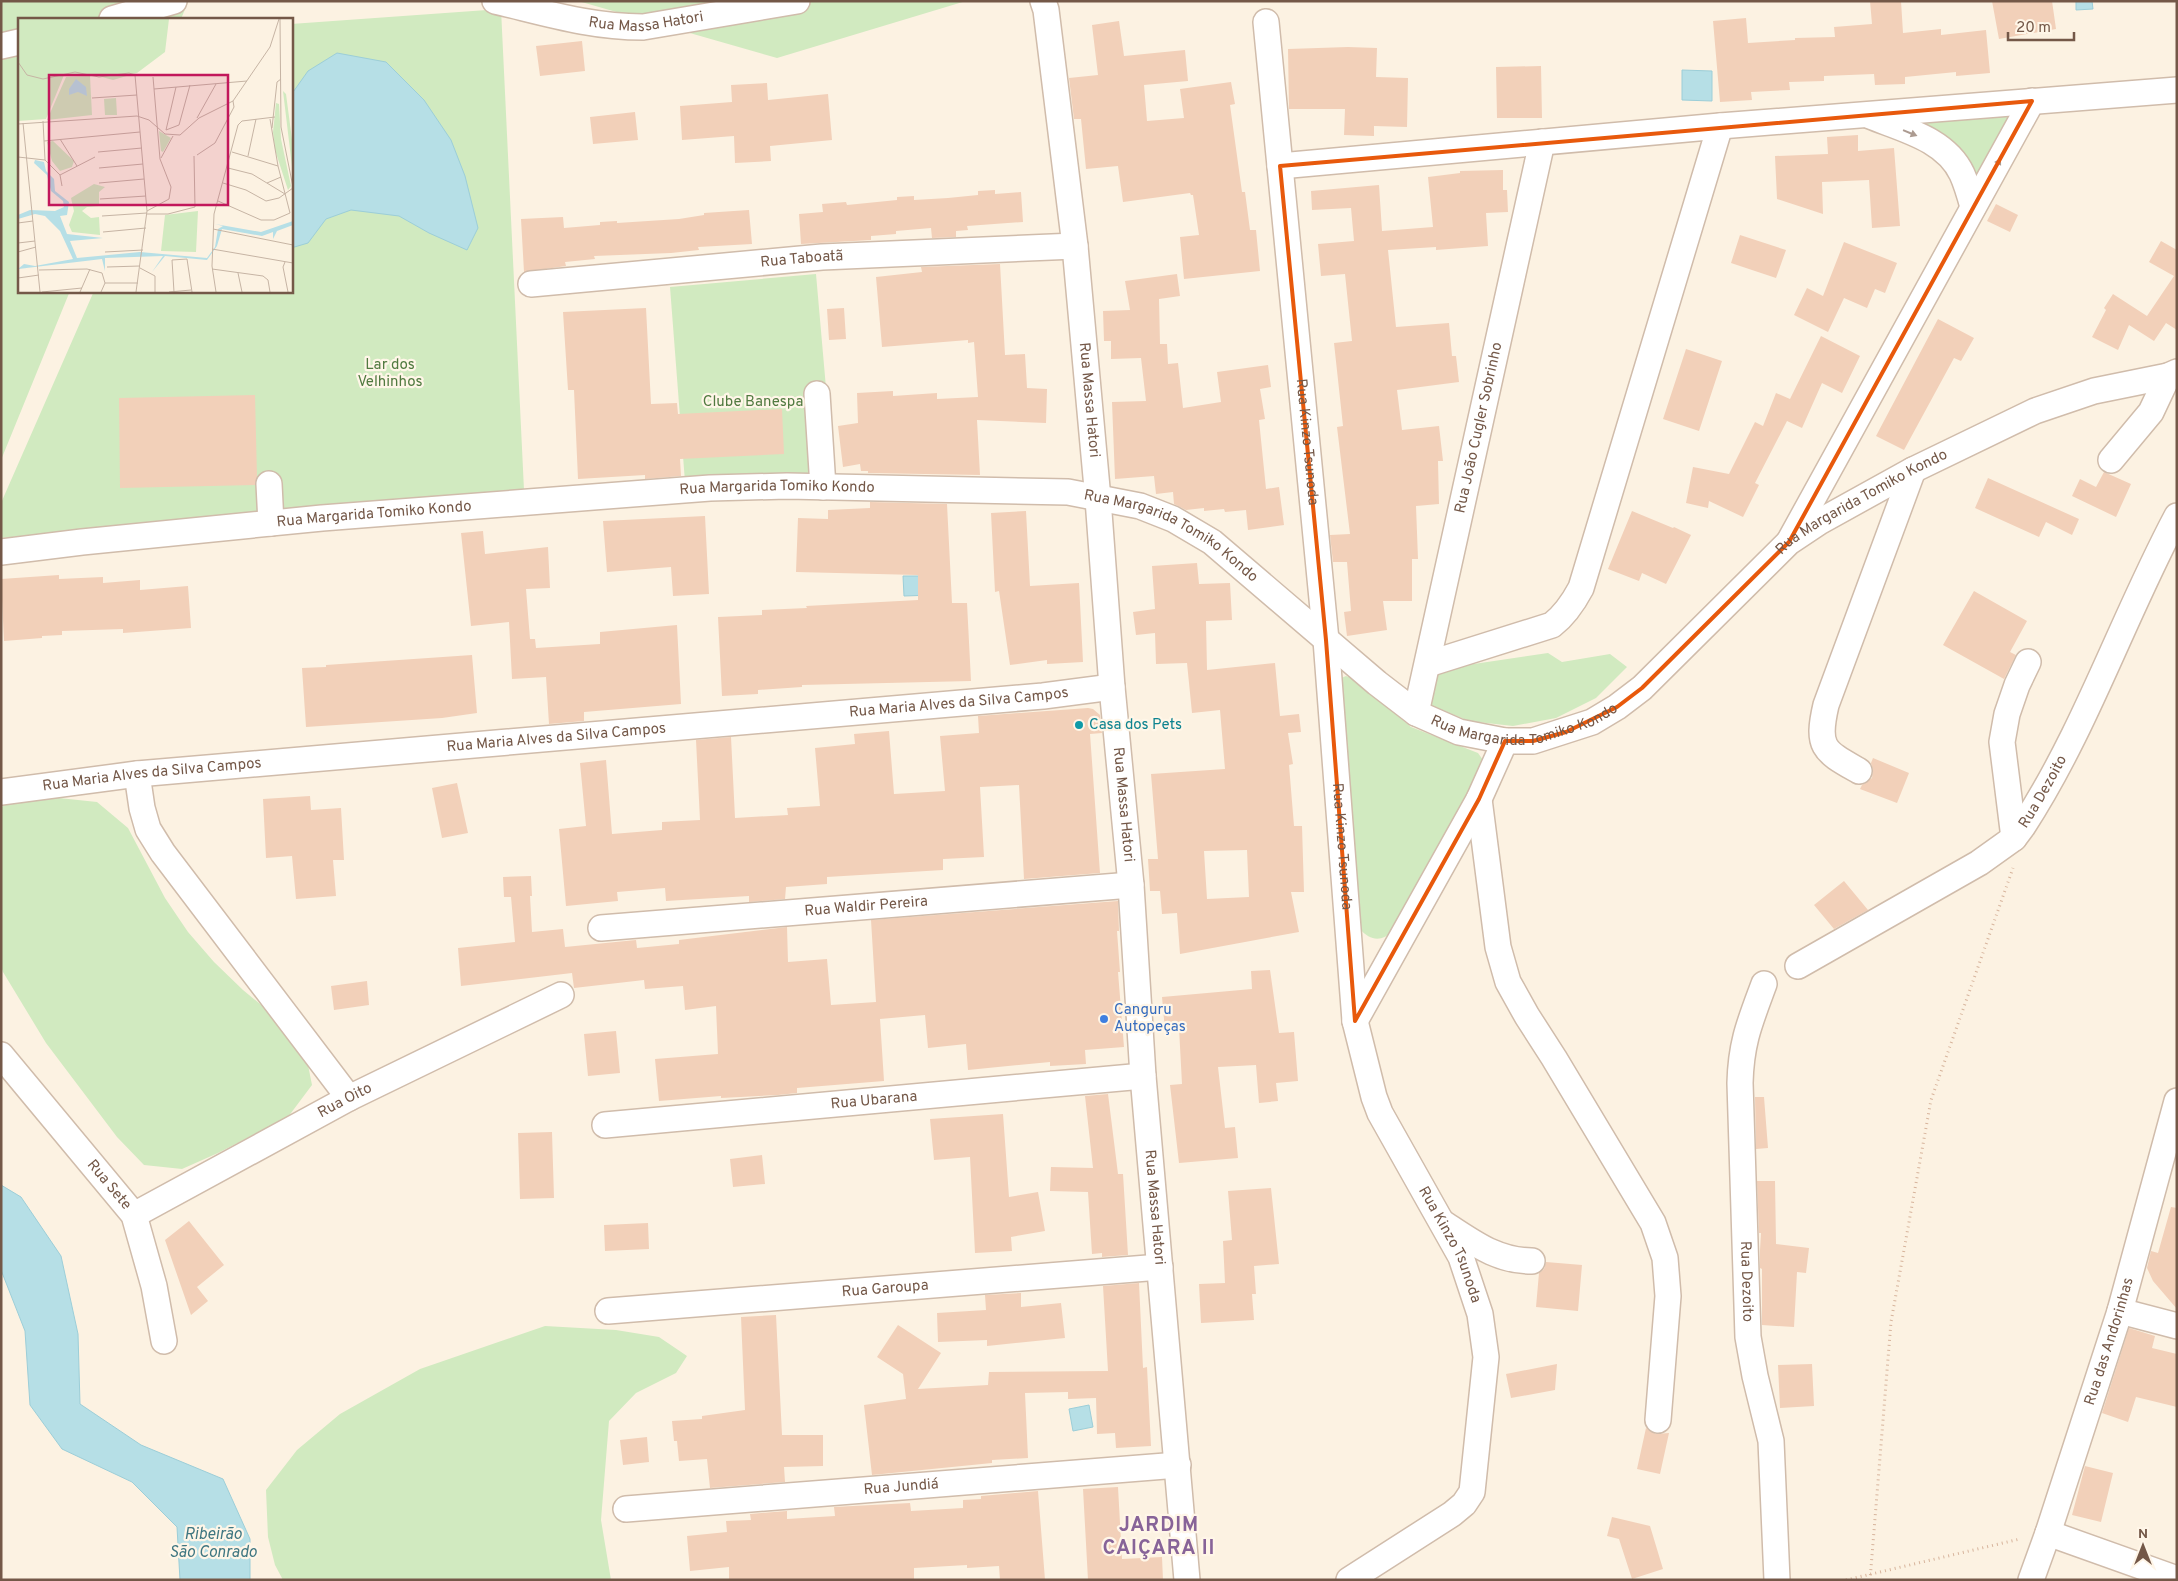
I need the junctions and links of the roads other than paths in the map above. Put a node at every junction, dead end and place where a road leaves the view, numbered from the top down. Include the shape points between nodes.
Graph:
1 (174, 1) edge
2 (495, 1) edge
3 (797, 1) edge
4 (1043, 1) edge
5 (115, 18) edge
6 (1266, 22) dead end
7 (18, 42) edge
8 (1, 46) edge
9 (2177, 90) edge
10 (2032, 101) junction
11 (1865, 114) junction
12 (1720, 126) junction
13 (1542, 142) junction
14 (1280, 166) junction
15 (1973, 208) junction
16 (1075, 246) junction
17 (531, 284) dead end
18 (2172, 374) edge
19 (817, 394) dead end
20 (2110, 460) dead end
21 (1913, 470) junction
22 (269, 484) dead end
23 (823, 487) junction
24 (1098, 499) junction
25 (2177, 516) edge
26 (271, 523) junction
27 (1789, 542) junction
28 (1, 552) edge
29 (1326, 640) junction
30 (2028, 662) dead end
31 (1428, 664) junction
32 (1112, 687) junction
33 (1416, 713) junction
34 (1505, 742) junction
35 (1860, 771) dead end
36 (137, 774) junction
37 (1, 792) edge
38 (1479, 800) junction
39 (2015, 848) junction
40 (1131, 885) junction
41 (601, 928) dead end
42 (1798, 966) dead end
43 (1764, 984) dead end
44 (561, 995) dead end
45 (1355, 1021) junction
46 (1, 1055) edge
47 (1143, 1076) junction
48 (348, 1098) junction
49 (2177, 1101) edge
50 (605, 1125) dead end
51 (2174, 1126) edge
52 (134, 1215) junction
53 (1441, 1222) junction
54 (1532, 1262) dead end
55 (1160, 1267) junction
56 (608, 1311) dead end
57 (2120, 1311) junction
58 (2177, 1326) edge
59 (164, 1341) dead end
60 (1658, 1420) dead end
61 (1178, 1465) junction
62 (626, 1509) dead end
63 (2048, 1532) junction
64 (2177, 1579) edge
65 (1187, 1580) edge
66 (1349, 1580) edge
67 (1777, 1580) edge
68 (2031, 1580) edge

1 - 5 street
2 - 3 street, Rua Massa Hatori via 588,24 626,26
4 - 16 street, Rua Massa Hatori
6 - 14 street, Rua Kinzo Tsunoda
7 - 8 street
9 - 10 street
10 - 11 street
15 -> 10 street
11 - 12 street
11 -> 15 street via 1942,148 1962,173
12 - 13 street
12 - 31 street via 1575,600 1552,625
13 - 14 street
13 - 31 street, Rua João Cugler Sobrinho
14 - 29 street, Rua Kinzo Tsunoda
15 - 27 street
16 - 17 street, Rua Taboatã via 822,257
16 - 24 street, Rua Massa Hatori
18 - 20 street via 2151,412
18 - 21 street, Rua Margarida Tomiko Kondo via 2058,402
19 - 23 street
21 - 27 street, Rua Margarida Tomiko Kondo
21 - 35 street via 1821,726 1823,740 1831,754
22 - 26 street
23 - 24 street, Rua Margarida Tomiko Kondo via 1068,492
23 - 26 street, Rua Margarida Tomiko Kondo via 710,488
24 - 29 street, Rua Margarida Tomiko Kondo via 1140,506 1174,519 1212,542
24 - 32 street, Rua Massa Hatori
25 - 39 street, Rua Dezoito via 2150,566 2070,744
26 - 28 street, Rua Margarida Tomiko Kondo
27 - 34 street, Rua Margarida Tomiko Kondo via 1642,688 1617,707 1566,732 1533,741
29 - 33 street, Rua Margarida Tomiko Kondo
29 - 45 street, Rua Kinzo Tsunoda
30 - 39 street via 2007,714 2002,742
31 - 33 street, Rua João Cugler Sobrinho
32 - 36 street, Rua Maria Alves da Silva Campos via 1043,696
32 - 40 street, Rua Massa Hatori
33 - 34 street, Rua Margarida Tomiko Kondo via 1459,732
34 - 38 street
36 - 37 street, Rua Maria Alves da Silva Campos
36 - 48 street via 148,829 163,853
38 - 45 street
38 - 60 street via 1498,947 1508,982 1653,1223 1666,1258 1668,1296
39 - 42 street, Rua Dezoito via 1979,863
40 - 41 street, Rua Waldir Pereira
40 - 47 street, Rua Massa Hatori
43 - 67 street, Rua Dezoito via 1745,1033 1740,1084 1748,1337 1771,1441
44 - 48 street, Rua Oito
45 - 53 street, Rua Kinzo Tsunoda via 1380,1113
46 - 52 street, Rua Sete
47 - 50 street, Rua Ubarana
47 - 55 street, Rua Massa Hatori
48 - 52 street, Rua Oito
49 - 51 street, Rua das Andorinhas
51 - 57 street, Rua das Andorinhas
52 - 59 street, Rua Sete via 154,1286
53 - 54 street via 1496,1256 1516,1262
53 - 66 street, Rua Kinzo Tsunoda via 1461,1257 1480,1314 1484,1339 1486,1358 1472,1492 1452,1514
55 - 56 street, Rua Garoupa
55 - 61 street, Rua Massa Hatori
57 - 58 street
57 - 63 street, Rua das Andorinhas
61 - 62 street, Rua Jundiá
61 - 65 street, Rua Massa Hatori
63 - 64 street
63 - 68 street, Rua das Andorinhas

